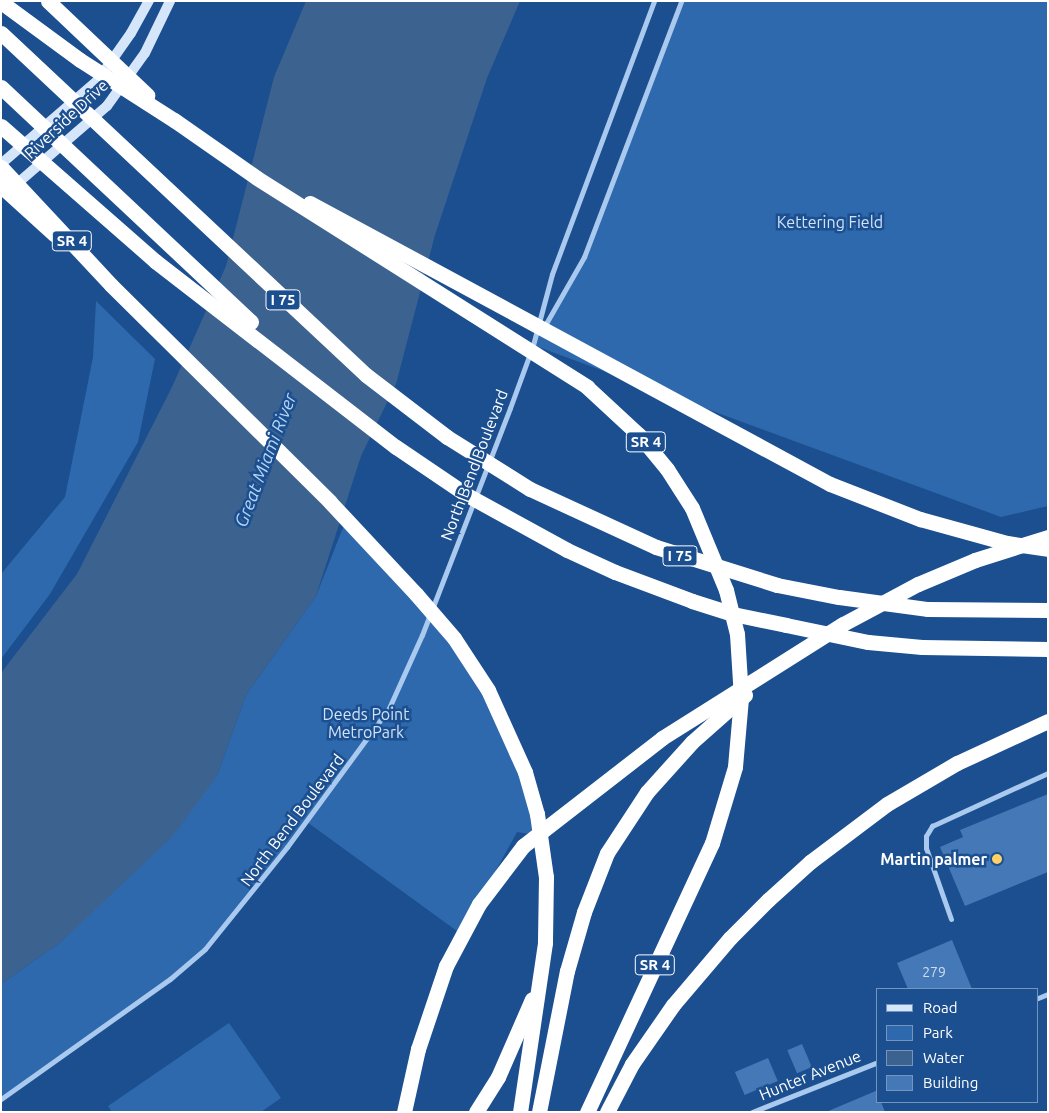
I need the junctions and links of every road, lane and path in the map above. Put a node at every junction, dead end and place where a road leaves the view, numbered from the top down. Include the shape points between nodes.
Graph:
1 (48, 1) edge
2 (149, 1) edge
3 (170, 1) edge
4 (654, 1) edge
5 (681, 1) edge
6 (1, 2) edge
7 (1, 34) edge
8 (1, 87) edge
9 (174, 120) junction
10 (1, 126) edge
11 (1, 165) edge
12 (257, 178) junction
13 (1, 186) edge
14 (1, 196) edge
15 (27, 202) junction
16 (533, 345) junction
17 (310, 378) junction
18 (1048, 537) edge
19 (1048, 549) edge
20 (1048, 610) edge
21 (1048, 649) edge
22 (788, 658) junction
23 (1048, 721) edge
24 (1048, 773) edge
25 (951, 919) dead end
26 (540, 980) junction
27 (876, 1063) edge
28 (1, 1099) edge
29 (404, 1112) edge
30 (476, 1112) edge
31 (520, 1112) edge
32 (539, 1112) edge
33 (587, 1112) edge
34 (607, 1112) edge
35 (752, 1112) edge

1 - 9 highway
2 - 11 main road, Riverside Drive via 131,34 98,80
3 - 14 main road, Riverside Drive via 145,53 107,106
4 - 16 street, North Bend Boulevard via 552,274
5 - 16 street, North Bend Boulevard via 584,257
6 - 9 highway, SR 4 via 80,60
7 - 20 highway, I 75 via 366,375 447,437 530,489 616,531 693,561 777,585 928,609
8 - 17 highway, I 75
9 - 12 highway, SR 4
10 - 17 highway via 155,261
11 - 15 highway
12 - 19 highway via 333,214 830,484 891,509 979,536
12 - 33 highway, SR 4 via 570,375 623,417 679,486 702,528 726,590 741,675 739,745 722,819
13 - 15 highway
15 - 26 highway via 330,502 454,638 500,711 530,791 546,877 546,934
16 - 28 street, North Bend Boulevard via 422,635 400,686 376,729 258,885 205,949 170,979
17 - 21 highway, I 75 via 432,472 518,525 615,572 733,614 868,642 961,650
18 - 22 highway via 976,560 918,584
22 - 29 highway via 662,738 523,846 496,878 461,934 434,996
22 - 32 highway via 692,742 647,792 607,853 584,912 568,971
23 - 34 highway via 957,763 887,804 810,862 730,938 673,1005 632,1064
24 - 25 street via 932,826 926,836 926,848
26 - 30 highway via 498,1077
26 - 31 highway
27 - 35 street, Hunter Avenue

